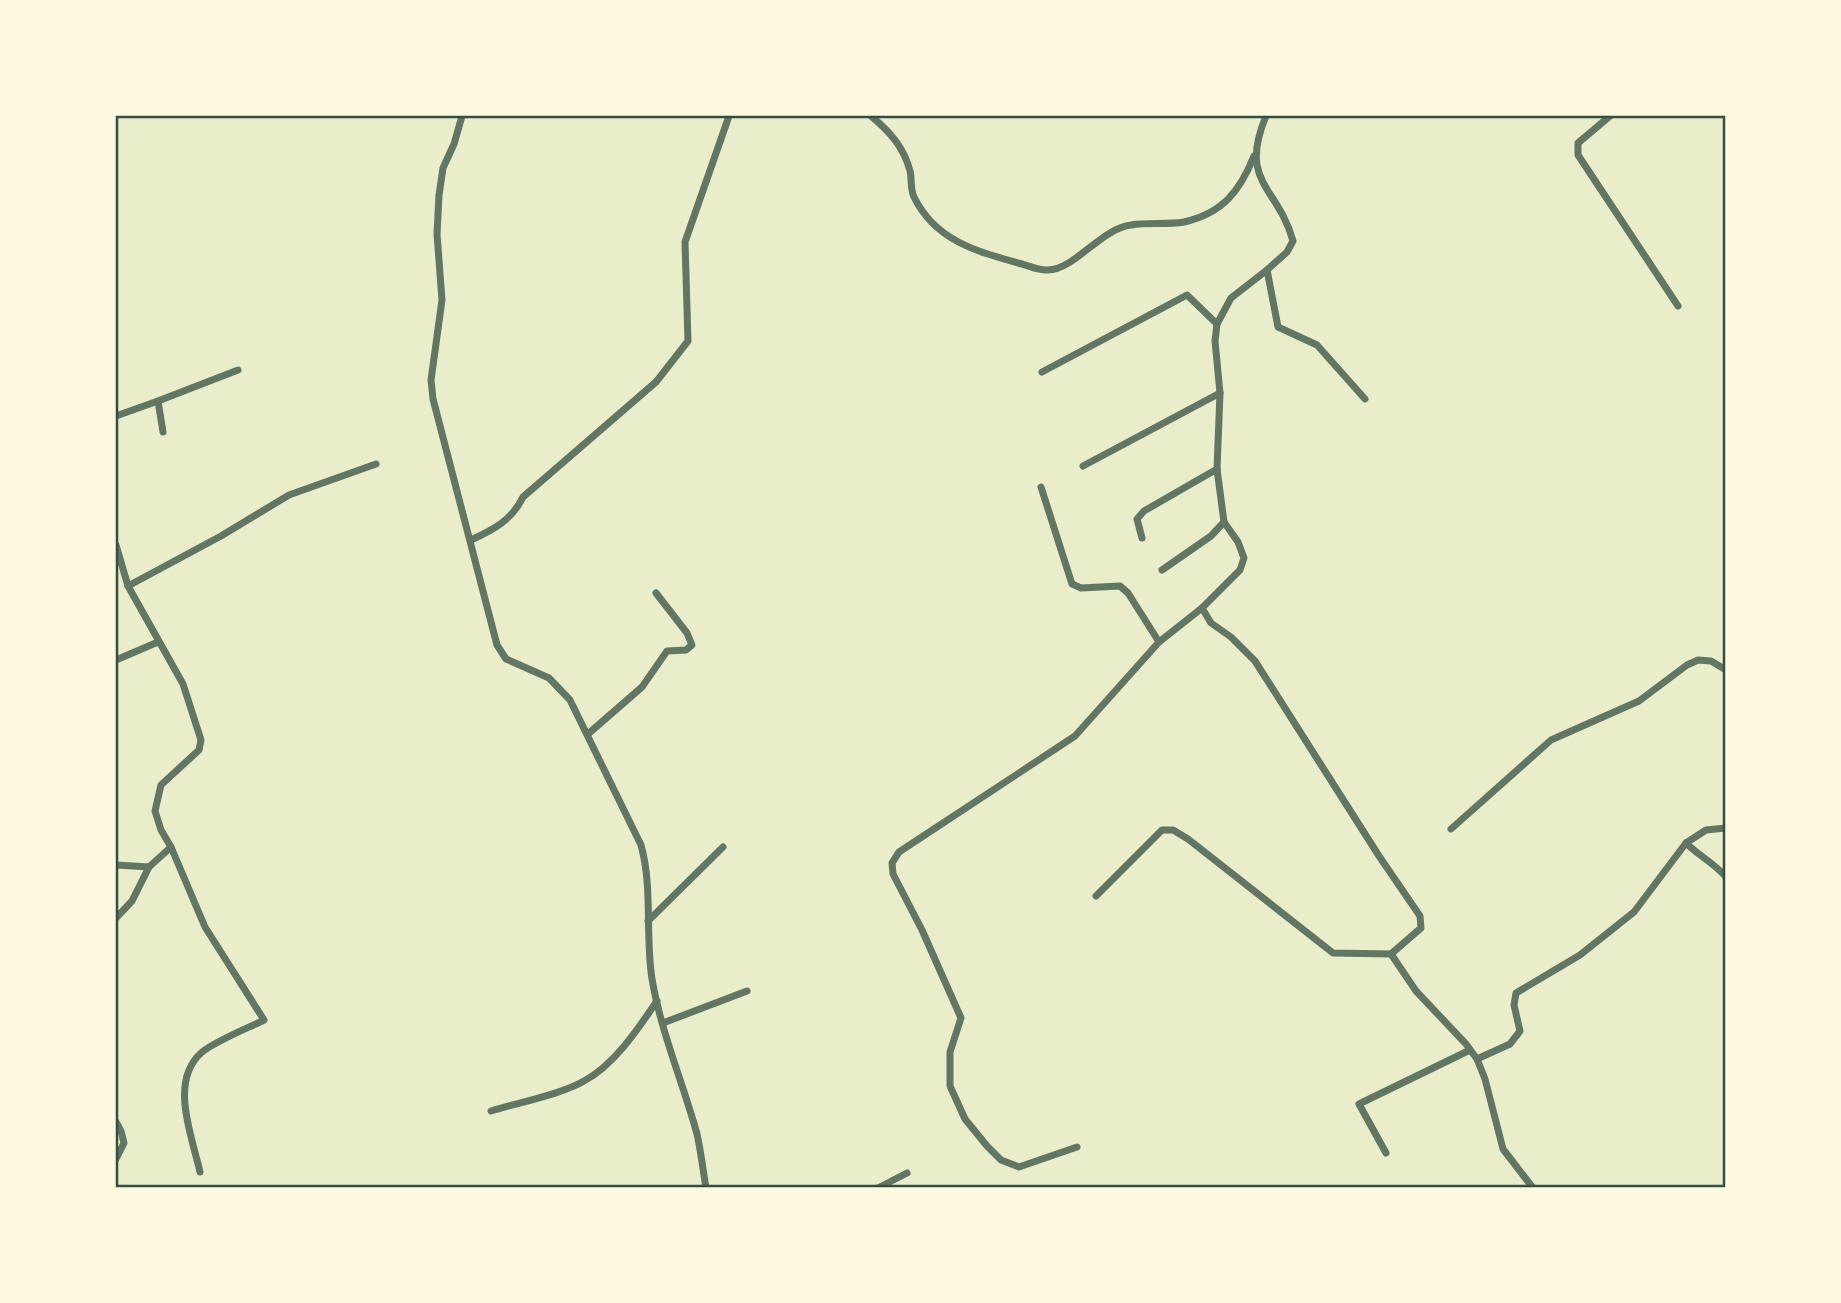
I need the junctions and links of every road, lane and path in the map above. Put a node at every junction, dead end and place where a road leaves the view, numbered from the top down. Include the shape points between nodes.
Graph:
1 (462, 116) edge
2 (729, 116) edge
3 (871, 116) edge
4 (1266, 116) edge
5 (1610, 116) edge
6 (1254, 156) junction
7 (1267, 270) junction
8 (1678, 306) dead end
9 (1217, 324) junction
10 (238, 370) dead end
11 (1042, 372) dead end
12 (1220, 393) junction
13 (1364, 399) dead end
14 (159, 401) junction
15 (116, 416) edge
16 (163, 432) dead end
17 (376, 464) dead end
18 (1083, 466) dead end
19 (1217, 468) junction
20 (1041, 487) dead end
21 (1224, 522) junction
22 (1142, 538) dead end
23 (471, 540) junction
24 (116, 545) edge
25 (1162, 570) dead end
26 (128, 586) junction
27 (656, 593) dead end
28 (1202, 608) junction
29 (158, 642) junction
30 (1159, 642) junction
31 (116, 660) edge
32 (1726, 670) edge
33 (589, 734) junction
34 (1726, 828) edge
35 (1451, 829) dead end
36 (1686, 843) junction
37 (723, 846) dead end
38 (171, 847) junction
39 (116, 865) edge
40 (149, 867) junction
41 (1726, 877) edge
42 (1096, 896) dead end
43 (116, 918) edge
44 (648, 921) junction
45 (1391, 954) junction
46 (747, 991) dead end
47 (657, 1001) junction
48 (663, 1023) junction
49 (1470, 1050) junction
50 (1477, 1059) junction
51 (491, 1111) dead end
52 (116, 1122) edge
53 (1077, 1147) dead end
54 (1386, 1153) dead end
55 (116, 1159) edge
56 (200, 1172) dead end
57 (907, 1173) dead end
58 (706, 1188) edge
59 (878, 1188) edge
60 (1533, 1188) edge

1 - 23 street via 443,168 439,195 442,300 432,380 433,399
2 - 23 street via 685,242 688,341 656,382 523,497 498,527
3 - 6 street via 903,150 912,194 927,218 956,242 1048,271 1064,267 1094,243 1128,225 1184,222 1212,212 1243,183
4 - 6 street
5 - 8 street via 1578,143 1578,155
6 - 7 street via 1293,240
7 - 9 street via 1231,298
7 - 13 street via 1278,327 1317,345
9 - 11 street via 1187,295
9 - 12 street
10 - 14 street
12 - 18 street
12 - 19 street
14 - 15 street
14 - 16 street
17 - 26 street via 289,495
19 - 21 street
19 - 22 street via 1144,511 1137,519
20 - 30 street via 1072,584 1081,588 1120,586
21 - 25 street via 1211,537
21 - 28 street via 1244,558 1240,570
23 - 33 street via 497,645 506,659 549,678 570,699
24 - 26 street
26 - 29 street
27 - 33 street via 692,645 667,651 642,687
28 - 30 street
28 - 45 street via 1211,623 1255,661 1420,916 1421,928
29 - 31 street
29 - 38 street via 183,684 201,740 200,750 161,785 157,796 155,811
30 - 53 street via 1075,736 899,852 892,863 893,874 961,1018 950,1052 950,1086 965,1119 1001,1160 1019,1167
32 - 35 street via 1698,660 1639,701 1551,740
33 - 44 street via 648,867
34 - 36 street via 1706,830
36 - 41 street
36 - 50 street via 1634,912 1580,955 1516,993 1520,1031 1510,1044
37 - 44 street
38 - 40 street
38 - 56 street via 205,927 264,1020 202,1052 186,1072 185,1103
39 - 40 street
40 - 43 street via 132,901
42 - 45 street via 1162,830 1172,830 1333,953
44 - 47 street
45 - 49 street via 1416,990
46 - 48 street
47 - 48 street
47 - 51 street via 642,1024 588,1079
48 - 58 street via 697,1137
49 - 50 street
49 - 54 street via 1359,1104
50 - 60 street via 1503,1149
52 - 55 street via 124,1143
57 - 59 street

